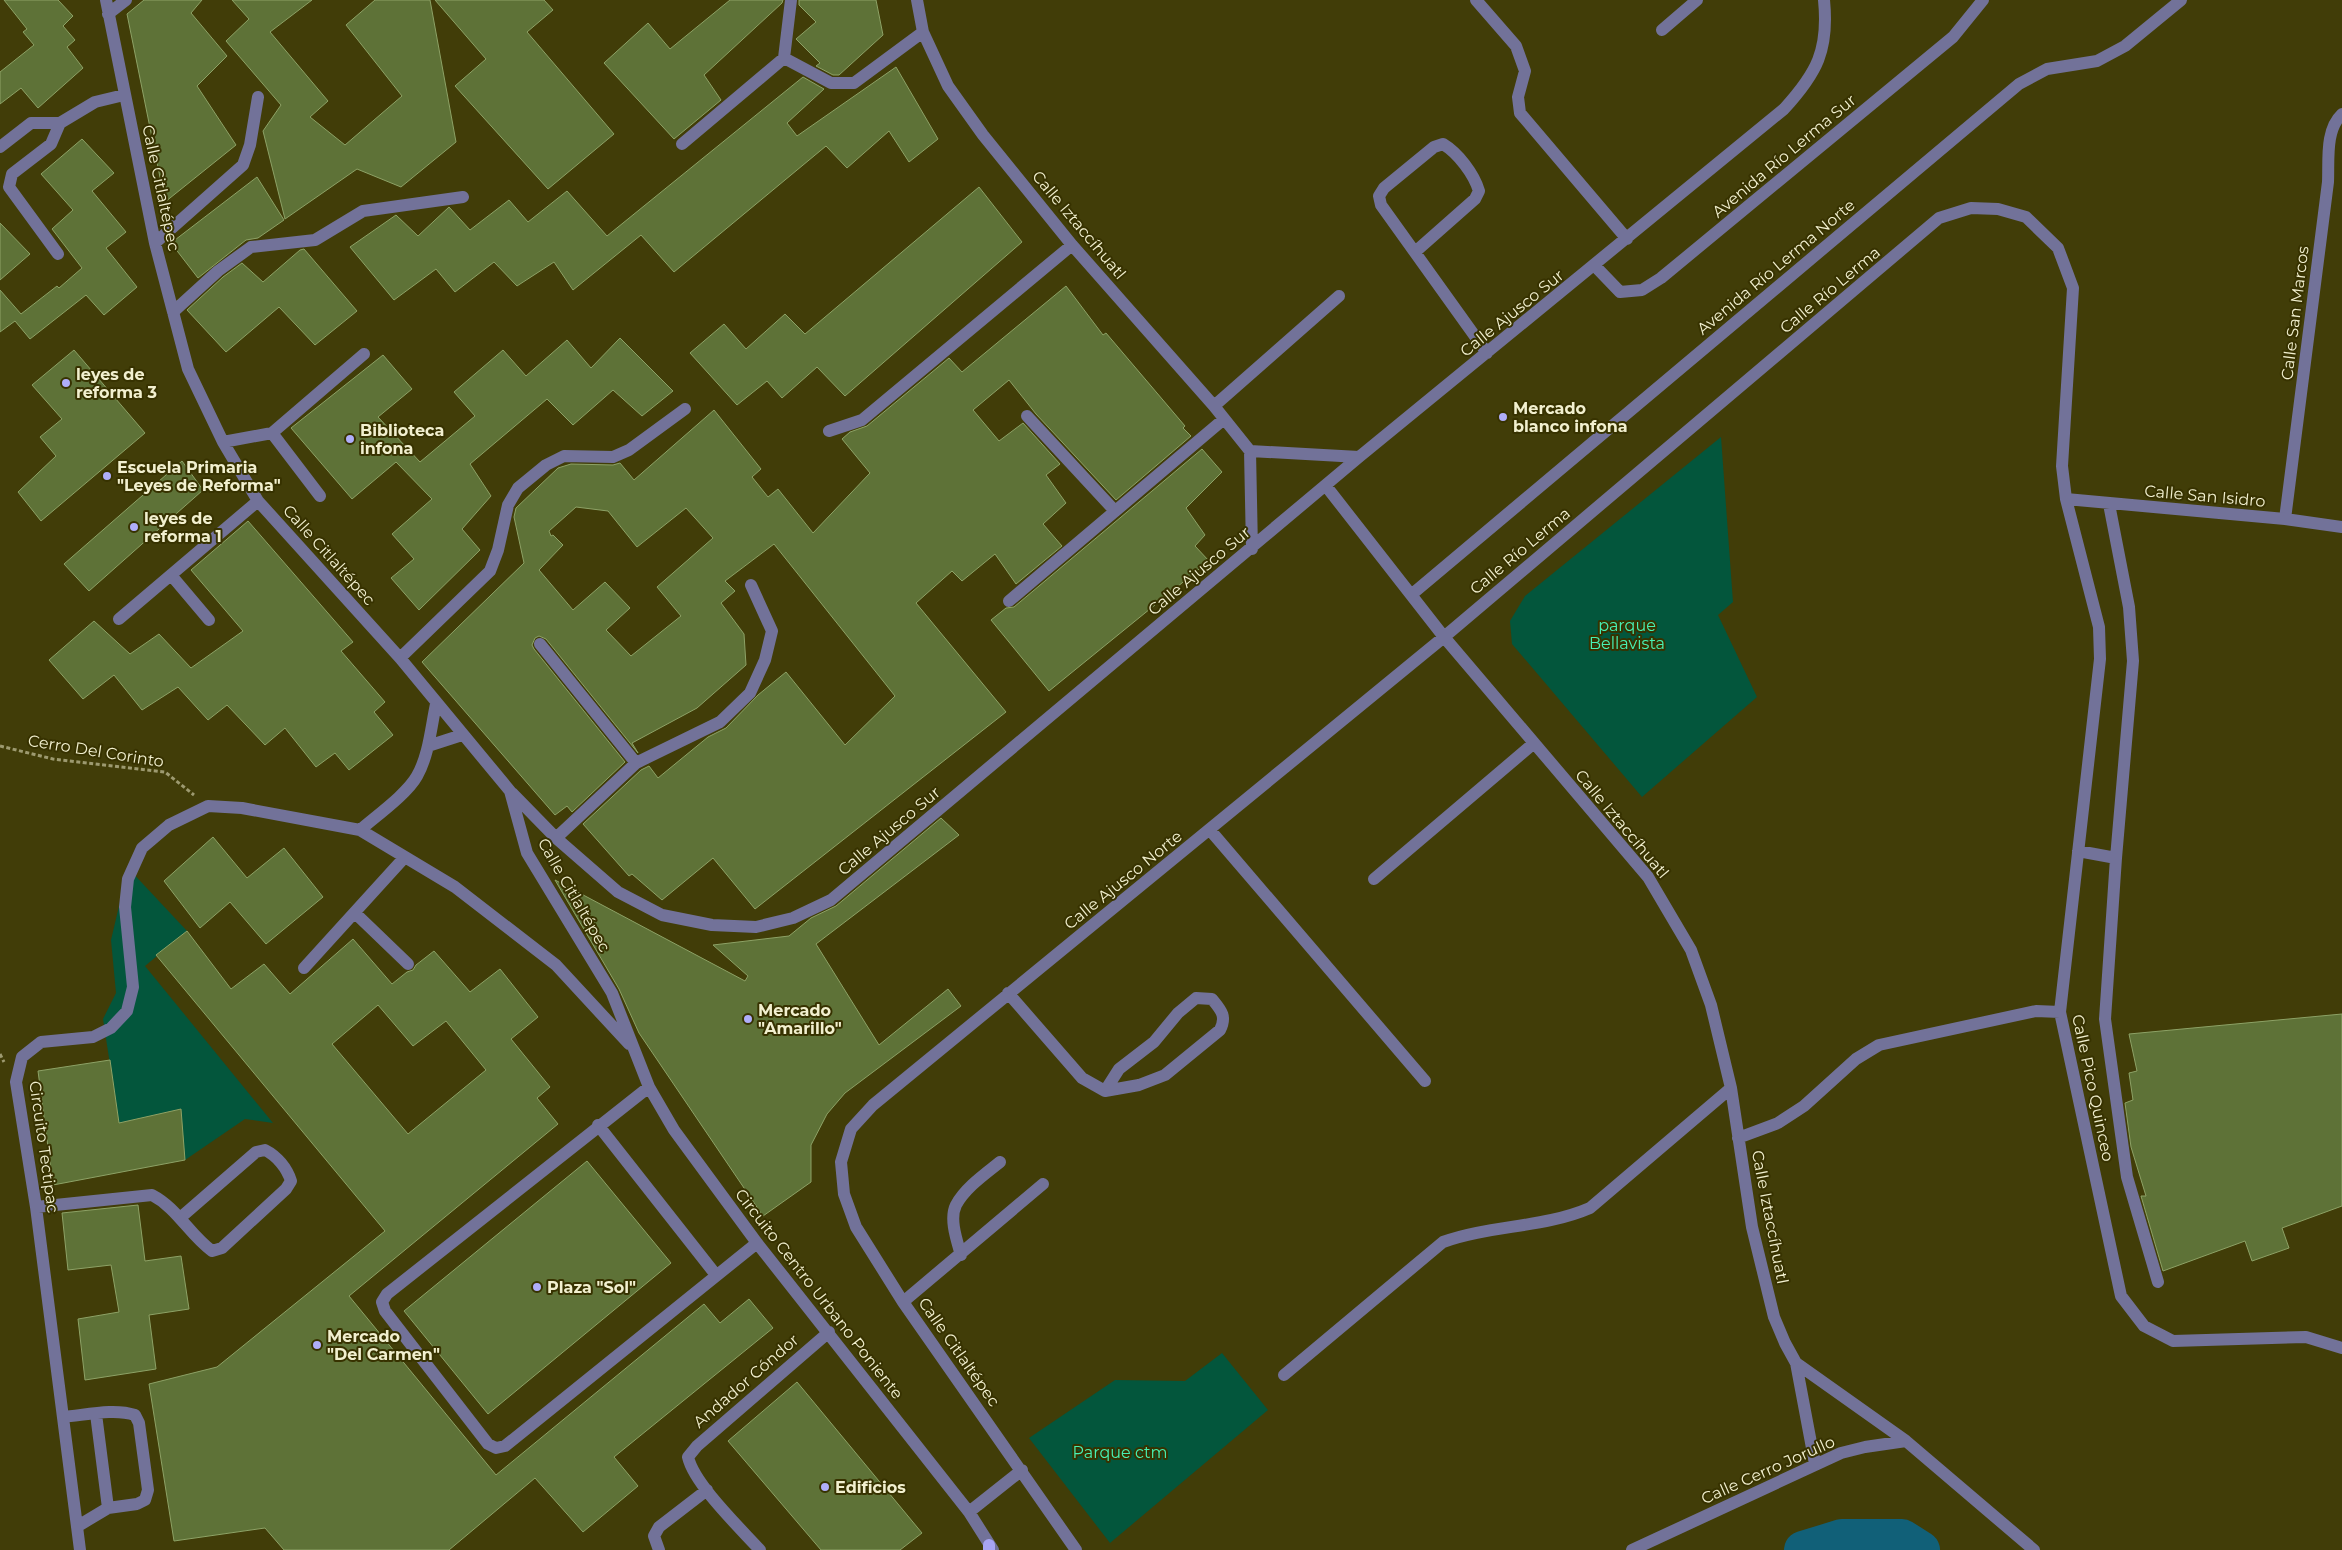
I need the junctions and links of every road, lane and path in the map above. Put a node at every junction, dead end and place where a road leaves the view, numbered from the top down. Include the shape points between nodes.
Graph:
1 (106, 0) edge
2 (126, 0) edge
3 (790, 0) edge
4 (917, 0) edge
5 (1476, 0) edge
6 (1696, 0) edge
7 (1824, 0) edge
8 (1983, 0) edge
9 (2181, 0) edge
10 (108, 14) junction
11 (1662, 30) dead end
12 (923, 32) junction
13 (784, 58) junction
14 (124, 95) junction
15 (258, 96) dead end
16 (2342, 114) edge
17 (60, 123) junction
18 (682, 144) dead end
19 (0, 147) edge
20 (2328, 182) junction
21 (2342, 183) edge
22 (463, 197) dead end
23 (1627, 239) junction
24 (155, 243) junction
25 (1072, 245) junction
26 (1415, 252) junction
27 (58, 254) dead end
28 (1595, 266) junction
29 (1339, 296) dead end
30 (173, 312) junction
31 (1487, 353) junction
32 (364, 354) dead end
33 (1214, 406) junction
34 (685, 409) dead end
35 (1028, 416) dead end
36 (1224, 419) junction
37 (829, 431) dead end
38 (272, 433) junction
39 (223, 442) junction
40 (1250, 451) junction
41 (1359, 458) junction
42 (1326, 486) junction
43 (320, 496) dead end
44 (2066, 499) junction
45 (258, 501) junction
46 (2109, 504) junction
47 (1115, 511) junction
48 (2285, 519) junction
49 (2342, 527) edge
50 (1252, 549) junction
51 (171, 575) junction
52 (751, 585) dead end
53 (1411, 595) junction
54 (1009, 601) dead end
55 (119, 619) dead end
56 (209, 620) dead end
57 (1444, 637) junction
58 (540, 644) dead end
59 (400, 658) junction
60 (436, 704) junction
61 (462, 735) junction
62 (1533, 744) junction
63 (0, 746) edge
64 (428, 746) junction
65 (636, 763) junction
66 (510, 791) junction
67 (208, 806) junction
68 (360, 830) junction
69 (1210, 830) junction
70 (556, 838) junction
71 (2078, 851) junction
72 (404, 858) junction
73 (2116, 858) junction
74 (1374, 879) dead end
75 (355, 913) junction
76 (408, 964) dead end
77 (304, 968) dead end
78 (1008, 993) junction
79 (2060, 1012) junction
80 (634, 1050) junction
81 (1425, 1081) dead end
82 (649, 1087) junction
83 (1731, 1088) junction
84 (1105, 1091) junction
85 (598, 1125) junction
86 (1738, 1138) junction
87 (840, 1162) joint
88 (1000, 1162) dead end
89 (1044, 1184) dead end
90 (36, 1206) junction
91 (180, 1218) junction
92 (757, 1243) junction
93 (961, 1255) junction
94 (716, 1275) junction
95 (2158, 1282) dead end
96 (903, 1302) junction
97 (828, 1332) junction
98 (2342, 1348) edge
99 (1796, 1363) junction
100 (1284, 1374) dead end
101 (96, 1414) junction
102 (63, 1416) junction
103 (1906, 1441) junction
104 (1815, 1464) junction
105 (1022, 1470) junction
106 (707, 1490) junction
107 (108, 1508) junction
108 (968, 1512) junction
109 (78, 1526) junction
110 (990, 1548) edge
111 (80, 1550) edge
112 (659, 1550) edge
113 (760, 1550) edge
114 (1076, 1550) edge
115 (1632, 1550) edge
116 (2034, 1550) edge

1 - 10 street, Calle Citlaltépec
2 - 10 street
3 - 13 street
4 - 12 street, Calle Iztaccíhuatl
5 - 23 street via 1516,46 1525,71 1518,98 1520,113
6 - 11 street
7 - 23 street, Calle Ajusco Sur via 1826,26 1818,63 1802,89 1784,109
8 - 28 street, Avenida Río Lerma Sur via 1953,37 1661,278 1642,290 1620,292
9 - 53 street, Avenida Río Lerma Norte via 2125,46 2097,61 2047,69 2019,84
10 - 14 street, Calle Citlaltépec
12 - 13 street via 854,83 831,82
12 - 25 street, Calle Iztaccíhuatl via 948,86 983,135
13 - 18 street
14 - 17 street via 95,102
14 - 24 street, Calle Citlaltépec
15 - 24 street via 250,145 242,166
16 - 20 street, Calle San Marcos via 2336,119 2329,142
17 - 19 street via 31,123
17 - 27 street via 51,144 12,174 9,186
20 - 21 street
20 - 48 street, Calle San Marcos
22 - 30 street via 363,211 315,240 251,247 218,271
23 - 28 street, Calle Ajusco Sur
24 - 30 street, Calle Citlaltépec
25 - 33 street, Calle Iztaccíhuatl
25 - 37 street via 862,420
26 - 26 street via 1379,196 1402,172 1434,147 1443,144 1452,149 1479,191 1475,199
26 - 31 street
28 - 31 street, Calle Ajusco Sur
29 - 33 street
30 - 39 street, Calle Citlaltépec via 188,369
31 - 41 street, Calle Ajusco Sur
32 - 38 street
33 - 36 street, Calle Iztaccíhuatl
34 - 59 street via 629,450 613,457 564,456 546,465 518,488 508,505 490,571
35 - 47 street
36 - 40 street, Calle Iztaccíhuatl
36 - 47 street
38 - 39 street
38 - 43 street
39 - 45 street, Calle Citlaltépec
40 - 41 street
40 - 50 street
41 - 42 street, Calle Ajusco Sur
42 - 50 street, Calle Ajusco Sur
42 - 53 street, Calle Iztaccíhuatl
44 - 46 street, Calle San Isidro
44 - 57 street, Calle Río Lerma via 2062,466 2074,288 2058,248 2026,217 1998,209 1971,208 1940,218
44 - 71 street, Calle Pico Quinceo via 2099,627 2100,659
45 - 51 street
45 - 59 street, Calle Citlaltépec
46 - 48 street, Calle San Isidro
46 - 73 street via 2129,607 2133,661
47 - 54 street
48 - 49 street, Calle San Isidro
50 - 70 street, Calle Ajusco Sur via 831,900 793,918 756,927 712,925 662,915 618,892
51 - 55 street
51 - 56 street
52 - 65 street via 772,631 765,660 750,693 720,722
53 - 57 street, Calle Iztaccíhuatl
57 - 62 street, Calle Iztaccíhuatl
57 - 69 street, Calle Ajusco Norte
58 - 65 street
59 - 60 street, Calle Citlaltépec
60 - 61 street, Calle Citlaltépec
60 - 64 street
61 - 64 street
61 - 66 street, Calle Citlaltépec
62 - 74 street
62 - 83 street, Calle Iztaccíhuatl via 1648,877 1686,941 1711,1005
63 - 67 path, Cerro Del Corinto via 53,759 165,772
64 - 68 street via 417,777 395,801
65 - 70 street
66 - 70 street, Calle Ajusco Sur
66 - 80 street, Calle Citlaltépec via 527,853 612,993
67 - 68 street, Circuito Tectipac via 242,808
67 - 90 street, Circuito Tectipac via 169,825 142,848 128,879 126,907 133,987 127,1011 111,1028 93,1037 41,1042 22,1057 16,1082
68 - 72 street
69 - 78 street, Calle Ajusco Norte
69 - 81 street
71 - 73 street
71 - 79 street, Calle Pico Quinceo
72 - 75 street
72 - 80 street via 455,886 556,965
73 - 95 street via 2105,1019 2127,1177
75 - 76 street
75 - 77 street
78 - 84 street via 1082,1078
78 - 87 street, Calle Ajusco Norte via 873,1105 851,1129
79 - 86 street via 2036,1011 1879,1046 1856,1059 1804,1106 1778,1123
79 - 98 street, Calle Pico Quinceo via 2121,1296 2144,1326 2173,1341 2306,1337
80 - 82 street, Circuito Centro Urbano Poniente
82 - 85 street
82 - 92 street, Circuito Centro Urbano Poniente via 674,1130
83 - 86 street, Calle Iztaccíhuatl
83 - 100 street via 1590,1208 1574,1215 1467,1234 1443,1242
84 - 84 street via 1139,1085 1166,1075 1220,1030 1223,1014 1212,999 1196,998 1154,1042 1119,1069
85 - 94 street
85 - 94 street via 387,1294 382,1302 385,1311 488,1444 496,1448 506,1446
86 - 99 street, Calle Iztaccíhuatl via 1752,1227 1774,1317
87 - 96 street, Calle Citlaltépec via 844,1194 856,1227
88 - 93 street via 971,1186 955,1206 954,1229
89 - 93 street
90 - 91 street via 152,1196 164,1201
90 - 102 street, Circuito Tectipac
91 - 91 street via 256,1152 265,1150 274,1154 288,1172 291,1181 286,1189 222,1248 212,1251
92 - 94 street
92 - 97 street, Circuito Centro Urbano Poniente
93 - 96 street
96 - 105 street, Calle Citlaltépec
97 - 106 street, Andador Cóndor via 688,1457 690,1468
97 - 108 street, Circuito Centro Urbano Poniente
99 - 103 street, Calle Iztaccíhuatl
99 - 104 street, Calle Iztaccíhuatl
101 - 102 street
101 - 107 street
101 - 107 street via 126,1412 135,1415 140,1423 148,1490 145,1500
102 - 109 street, Circuito Tectipac
103 - 104 street, Calle Cerro Jorullo via 1865,1447
103 - 116 street
104 - 115 street, Calle Cerro Jorullo
105 - 108 street
105 - 114 street, Calle Citlaltépec
106 - 112 street via 659,1528 654,1536
106 - 113 street
107 - 109 street
108 - 110 street, Circuito Centro Urbano Poniente
109 - 111 street, Circuito Tectipac

